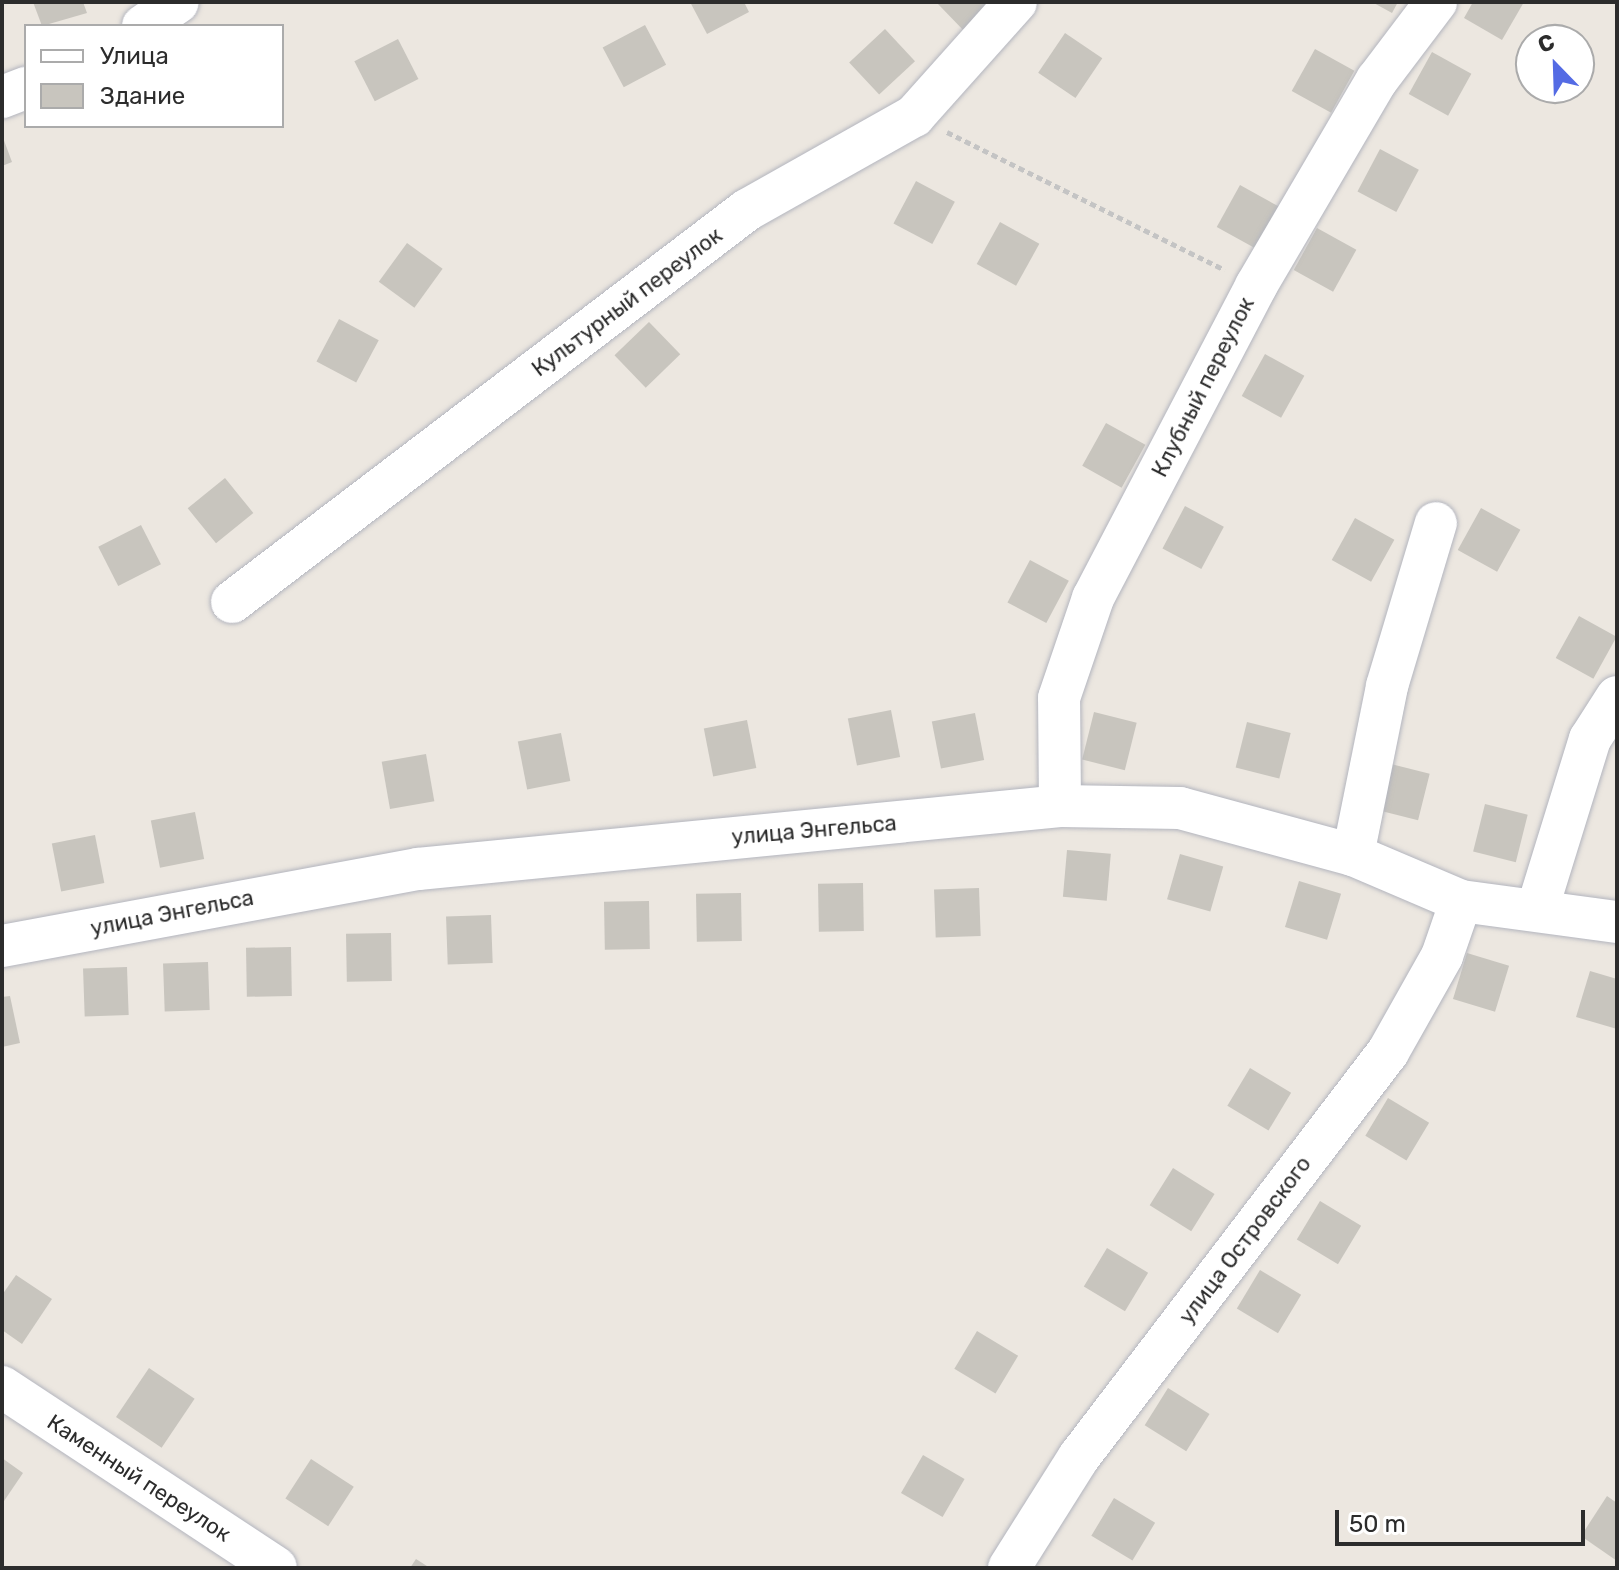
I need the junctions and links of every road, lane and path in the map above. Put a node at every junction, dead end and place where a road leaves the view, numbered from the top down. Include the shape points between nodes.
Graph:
1 (178, 2) edge
2 (1016, 2) edge
3 (1436, 2) edge
4 (146, 24) edge
5 (24, 89) edge
6 (2, 97) edge
7 (914, 116) junction
8 (1256, 286) junction
9 (1436, 523) dead end
10 (232, 602) dead end
11 (1617, 697) edge
12 (1060, 806) junction
13 (1353, 855) junction
14 (1461, 901) junction
15 (1537, 910) junction
16 (1617, 922) edge
17 (2, 946) edge
18 (2, 1387) edge
19 (276, 1568) edge
20 (1009, 1568) edge

1 - 4 street
2 - 7 street, Культурный переулок
3 - 8 street, Клубный переулок via 1377,80
5 - 6 street
7 - 8 path
7 - 10 street, Культурный переулок via 747,210
8 - 12 street, Клубный переулок via 1093,598 1059,698
9 - 13 street via 1387,686
11 - 15 street via 1590,739
12 - 13 street, улица Энгельса via 1180,808
12 - 17 street, улица Энгельса via 418,869
13 - 14 street, улица Энгельса
14 - 15 street, улица Энгельса
14 - 20 street, улица Островского via 1442,956 1388,1052 1079,1457
15 - 16 street, улица Энгельса
18 - 19 street, Каменный переулок

